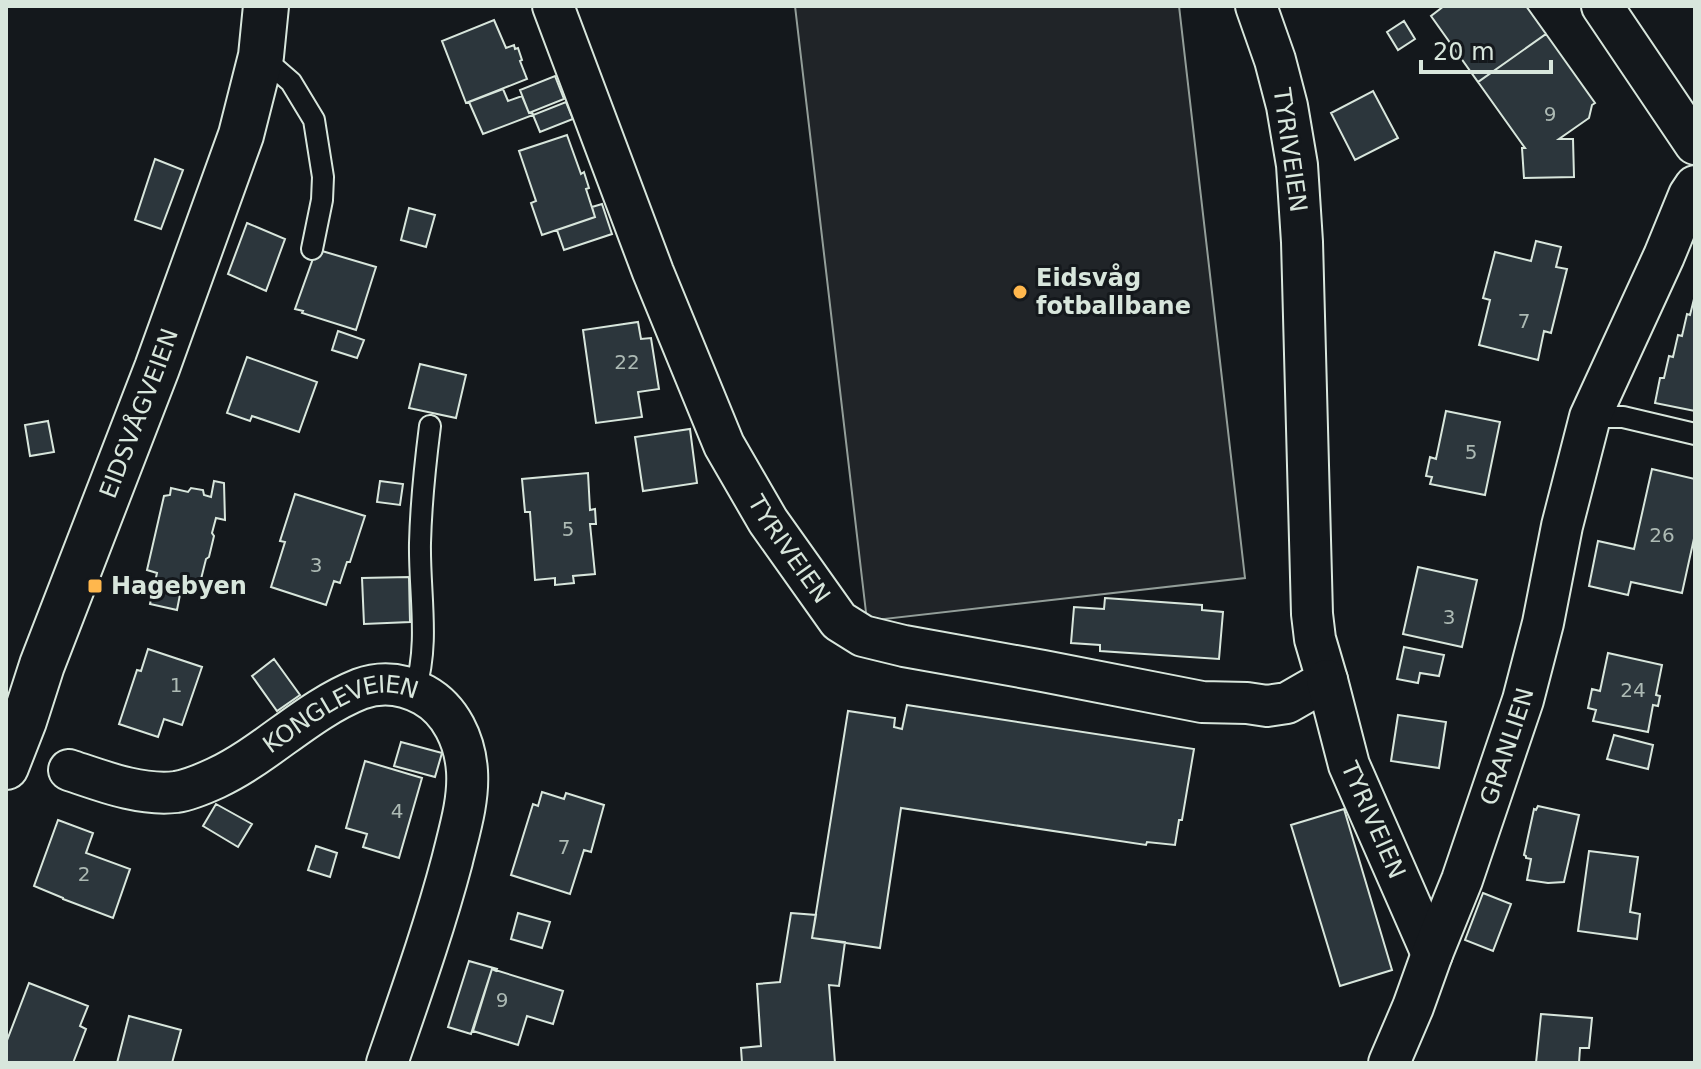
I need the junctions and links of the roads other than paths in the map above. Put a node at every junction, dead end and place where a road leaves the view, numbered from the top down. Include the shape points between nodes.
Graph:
1 (266, 6) edge
2 (553, 6) edge
3 (1256, 6) edge
4 (1602, 6) edge
5 (261, 56) junction
6 (1695, 144) edge
7 (1695, 186) edge
8 (312, 249) dead end
9 (1590, 417) junction
10 (430, 426) dead end
11 (1695, 434) edge
12 (1327, 680) junction
13 (415, 690) junction
14 (6, 767) edge
15 (69, 770) dead end
16 (1432, 954) junction
17 (387, 1063) edge
18 (1389, 1063) edge

1 - 5 main road, EIDSVÅGVEIEN
2 - 12 street, TYRIVEIEN via 724,445 768,521 839,621 863,636 904,646 1202,702 1287,703
3 - 12 street, TYRIVEIEN via 1287,106 1297,165 1312,614
4 - 6 street
5 - 8 lane via 291,82 314,120 323,177
5 - 14 main road, EIDSVÅGVEIEN via 236,150
7 - 9 street, GRANLIEN
9 - 11 lane via 1623,417
9 - 16 street, GRANLIEN via 1523,700
10 - 13 lane via 420,544 421,671
12 - 16 street, TYRIVEIEN via 1349,765
13 - 15 street, KONGLEVEIEN via 379,684 362,688 233,770 175,792 116,785
13 - 17 street, KONGLEVEIEN via 433,700 454,724 467,768 467,793 440,904
16 - 18 street, GRANLIEN

